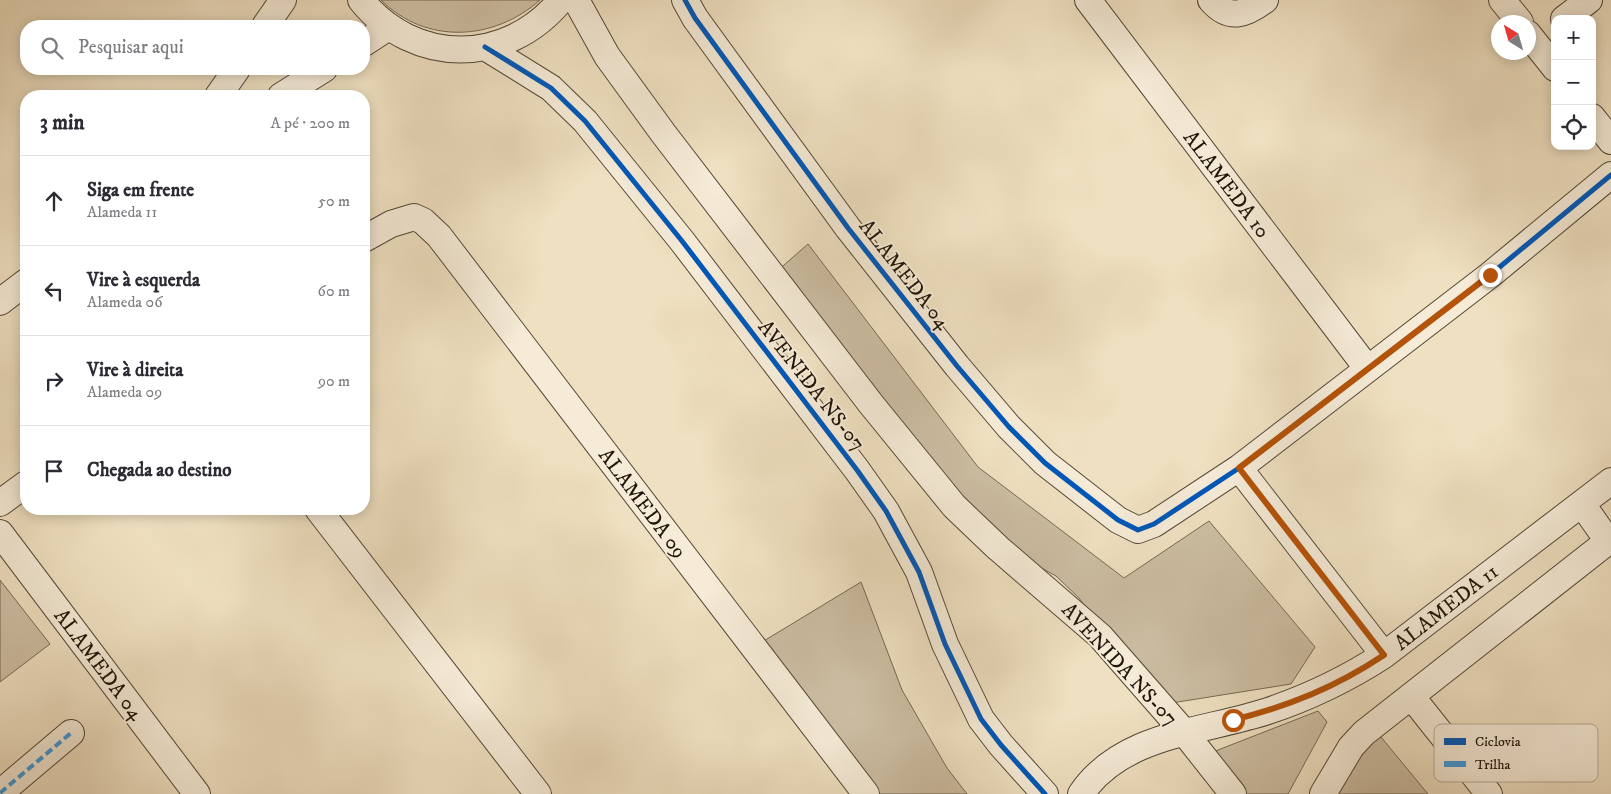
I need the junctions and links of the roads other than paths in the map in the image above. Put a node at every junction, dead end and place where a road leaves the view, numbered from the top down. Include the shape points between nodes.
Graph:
1 (283, 0) edge
2 (360, 0) edge
3 (561, 0) edge
4 (576, 0) edge
5 (685, 0) edge
6 (1088, 0) edge
7 (1211, 0) edge
8 (1265, 0) edge
9 (1502, 0) edge
10 (1589, 0) edge
11 (1513, 15) edge
12 (1569, 15) edge
13 (270, 20) edge
14 (1551, 27) edge
15 (387, 28) junction
16 (1536, 31) edge
17 (370, 39) edge
18 (1536, 44) edge
19 (485, 47) junction
20 (1551, 63) edge
21 (232, 75) edge
22 (314, 75) edge
23 (222, 90) edge
24 (291, 90) edge
25 (1596, 122) edge
26 (1611, 141) edge
27 (1611, 175) edge
28 (370, 236) edge
29 (20, 287) edge
30 (0, 302) edge
31 (1367, 368) junction
32 (1239, 468) junction
33 (1611, 481) edge
34 (20, 488) edge
35 (0, 503) edge
36 (1582, 504) junction
37 (323, 515) edge
38 (0, 533) edge
39 (1610, 540) edge
40 (1384, 655) junction
41 (1411, 696) junction
42 (1434, 725) edge
43 (1184, 732) junction
44 (71, 733) dead end
45 (1479, 782) edge
46 (0, 793) edge
47 (198, 794) edge
48 (538, 794) edge
49 (866, 794) edge
50 (1045, 794) edge
51 (1081, 794) edge
52 (1233, 794) edge
53 (1323, 794) edge
54 (1489, 794) edge

1 - 13 street
2 - 15 street
3 - 19 street via 528,30 508,41
4 - 43 street, AVENIDA NS-07 via 607,56 657,126 871,404 954,506 1100,636
5 - 32 street, ALAMEDA 04 via 798,162 956,366 1018,438 1045,463 1118,520 1138,530 1154,524
6 - 31 street, ALAMEDA 10
7 - 8 street via 1216,7 1233,14 1249,12
9 - 11 street
10 - 12 street
14 - 16 street
15 - 17 street
15 - 19 street via 416,42 439,48
18 - 20 street
19 - 50 street, AVENIDA NS-07 via 551,88 585,121 857,470 886,511 918,572 945,644 981,719
21 - 23 street
22 - 24 street
25 - 26 street
27 - 31 street via 1490,275
28 - 49 street, ALAMEDA 09 via 391,224 414,217 428,225 461,262
29 - 30 street
31 - 32 street
32 - 40 street
33 - 36 street, ALAMEDA 11
34 - 35 street
36 - 39 street
36 - 40 street, ALAMEDA 11
37 - 48 street
38 - 47 street, ALAMEDA 04
39 - 41 street
40 - 43 street, ALAMEDA 11 via 1336,685 1294,702
41 - 42 street
41 - 53 street via 1356,740
43 - 51 street, ALAMEDA 11 via 1130,751 1105,769
43 - 52 street, AVENIDA NS-07
44 - 46 street
45 - 54 street

